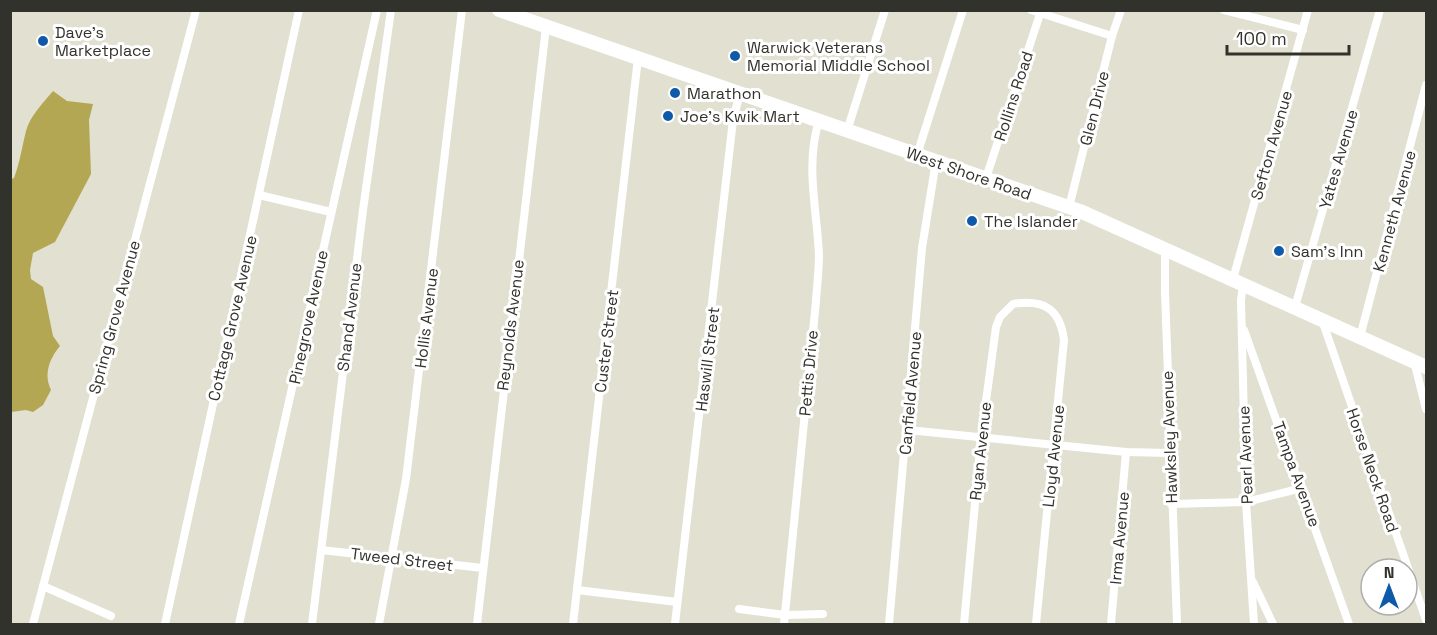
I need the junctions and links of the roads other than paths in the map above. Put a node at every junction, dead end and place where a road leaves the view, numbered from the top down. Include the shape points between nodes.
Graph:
1 (196, 10) edge
2 (299, 10) edge
3 (377, 10) edge
4 (391, 10) edge
5 (462, 10) edge
6 (885, 10) edge
7 (963, 10) edge
8 (1031, 10) edge
9 (1121, 10) edge
10 (1224, 10) edge
11 (1308, 10) edge
12 (1380, 10) edge
13 (500, 11) edge
14 (1040, 14) junction
15 (546, 27) junction
16 (1303, 30) junction
17 (1112, 36) junction
18 (638, 58) junction
19 (1426, 85) edge
20 (740, 93) junction
21 (819, 121) junction
22 (847, 131) junction
23 (917, 155) junction
24 (936, 161) junction
25 (986, 178) junction
26 (259, 195) junction
27 (1069, 207) junction
28 (332, 212) junction
29 (1168, 250) junction
30 (1238, 282) junction
31 (1034, 303) joint
32 (1295, 307) junction
33 (1322, 320) junction
34 (1242, 324) junction
35 (1360, 338) junction
36 (1420, 364) edge
37 (1426, 409) edge
38 (908, 430) junction
39 (981, 438) junction
40 (1055, 445) junction
41 (1126, 452) junction
42 (1170, 453) junction
43 (1302, 488) junction
44 (1246, 502) junction
45 (1172, 504) junction
46 (321, 550) junction
47 (391, 557) junction
48 (483, 568) junction
49 (1251, 576) junction
50 (43, 586) junction
51 (577, 590) junction
52 (677, 602) junction
53 (739, 609) dead end
54 (823, 614) dead end
55 (785, 615) junction
56 (111, 616) dead end
57 (1426, 620) edge
58 (33, 624) edge
59 (165, 624) edge
60 (239, 624) edge
61 (312, 624) edge
62 (378, 624) edge
63 (477, 624) edge
64 (573, 624) edge
65 (675, 624) edge
66 (784, 624) edge
67 (889, 624) edge
68 (964, 624) edge
69 (1036, 624) edge
70 (1111, 624) edge
71 (1177, 624) edge
72 (1254, 624) edge
73 (1274, 624) edge
74 (1349, 624) edge

1 - 50 street, Spring Grove Avenue
2 - 26 street, Cottage Grove Avenue
3 - 28 street, Pinegrove Avenue
4 - 46 street, Shand Avenue
5 - 47 street, Hollis Avenue via 420,375
6 - 22 street
7 - 23 street
8 - 14 street
9 - 17 street, Glen Drive
10 - 16 street
11 - 16 street, Sefton Avenue
12 - 32 street, Yates Avenue
13 - 15 main road, West Shore Road
14 - 17 street
14 - 25 street, Rollins Road
15 - 18 main road, West Shore Road
15 - 48 street, Reynolds Avenue
16 - 30 street, Sefton Avenue
17 - 27 street, Glen Drive
18 - 20 main road, West Shore Road
18 - 51 street, Custer Street
19 - 35 street, Kenneth Avenue
20 - 21 main road, West Shore Road
20 - 52 street, Haswill Street via 733,120
21 - 22 main road, West Shore Road
21 - 55 street, Pettis Drive via 813,165 819,256 816,301
22 - 23 main road, West Shore Road
23 - 24 main road, West Shore Road
24 - 25 main road, West Shore Road
24 - 38 street, Canfield Avenue via 922,248
25 - 27 main road, West Shore Road
26 - 28 street
26 - 59 street, Cottage Grove Avenue
27 - 29 main road, West Shore Road
28 - 60 street, Pinegrove Avenue
29 - 30 main road, West Shore Road
29 - 42 street, Hawksley Avenue via 1164,292
30 - 32 main road, West Shore Road
30 - 34 street, Pearl Avenue
31 - 39 street, Ryan Avenue via 1014,304 1000,317 996,327
31 - 40 street, Lloyd Avenue via 1051,310 1063,329
32 - 33 main road, West Shore Road
33 - 35 main road, West Shore Road
33 - 57 street, Horse Neck Road
34 - 43 street, Tampa Avenue
34 - 44 street, Pearl Avenue
35 - 36 main road, West Shore Road
36 - 37 street
38 - 39 street
38 - 67 street, Canfield Avenue
39 - 40 street
39 - 68 street, Ryan Avenue
40 - 41 street
40 - 69 street, Lloyd Avenue
41 - 42 street
41 - 70 street, Irma Avenue
42 - 45 street, Hawksley Avenue
43 - 44 street
43 - 74 street, Tampa Avenue
44 - 45 street
44 - 49 street, Pearl Avenue
45 - 71 street, Hawksley Avenue
46 - 47 street, Tweed Street
46 - 61 street, Shand Avenue
47 - 48 street, Tweed Street
47 - 62 street, Hollis Avenue
48 - 63 street, Reynolds Avenue
49 - 72 street, Pearl Avenue
49 - 73 street
50 - 56 street
50 - 58 street, Spring Grove Avenue
51 - 52 street
51 - 64 street, Custer Street
52 - 65 street, Haswill Street
53 - 55 street
54 - 55 street
55 - 66 street, Pettis Drive

